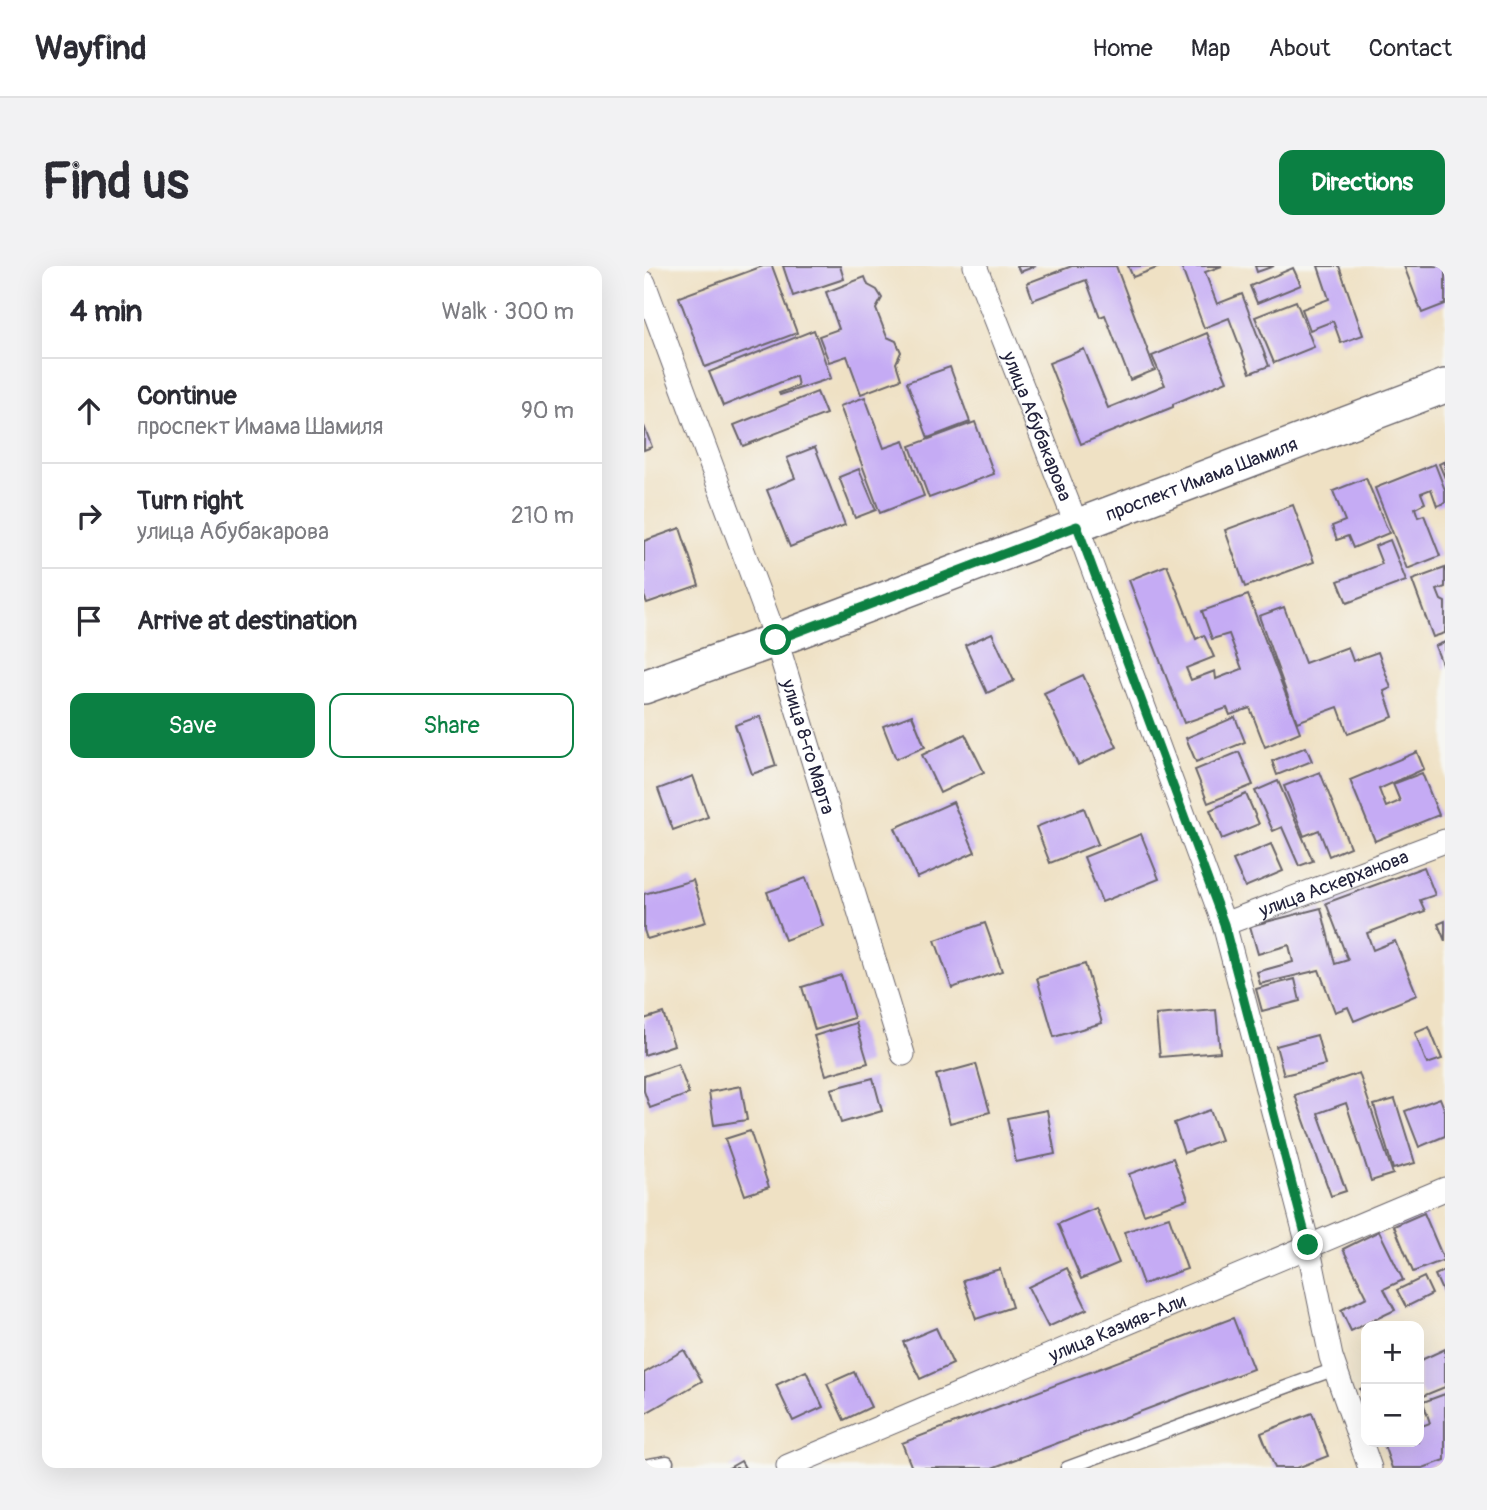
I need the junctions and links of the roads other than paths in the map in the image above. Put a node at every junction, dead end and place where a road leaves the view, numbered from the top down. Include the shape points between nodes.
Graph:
1 (975, 266) edge
2 (644, 283) edge
3 (1445, 386) edge
4 (1077, 526) junction
5 (776, 640) junction
6 (644, 687) edge
7 (1445, 841) edge
8 (1224, 924) junction
9 (902, 1054) dead end
10 (1445, 1189) edge
11 (1308, 1245) junction
12 (1335, 1369) junction
13 (667, 1462) dead end
14 (644, 1466) edge
15 (788, 1466) dead end
16 (1068, 1468) edge
17 (1370, 1468) edge

1 - 4 street, улица Абубакарова
2 - 5 street, улица 8-го Марта
3 - 4 main road, проспект Имама Шамиля
4 - 5 main road, проспект Имама Шамиля
4 - 8 street, улица Абубакарова
5 - 6 main road, проспект Имама Шамиля
5 - 9 street, улица 8-го Марта
7 - 8 street, улица Аскерханова
8 - 11 street, улица Абубакарова
10 - 11 street, улица Казияв-Али
11 - 12 street, улица Абубакарова
11 - 15 street, улица Казияв-Али
12 - 16 lane
12 - 17 street, улица Абубакарова
13 - 14 lane

